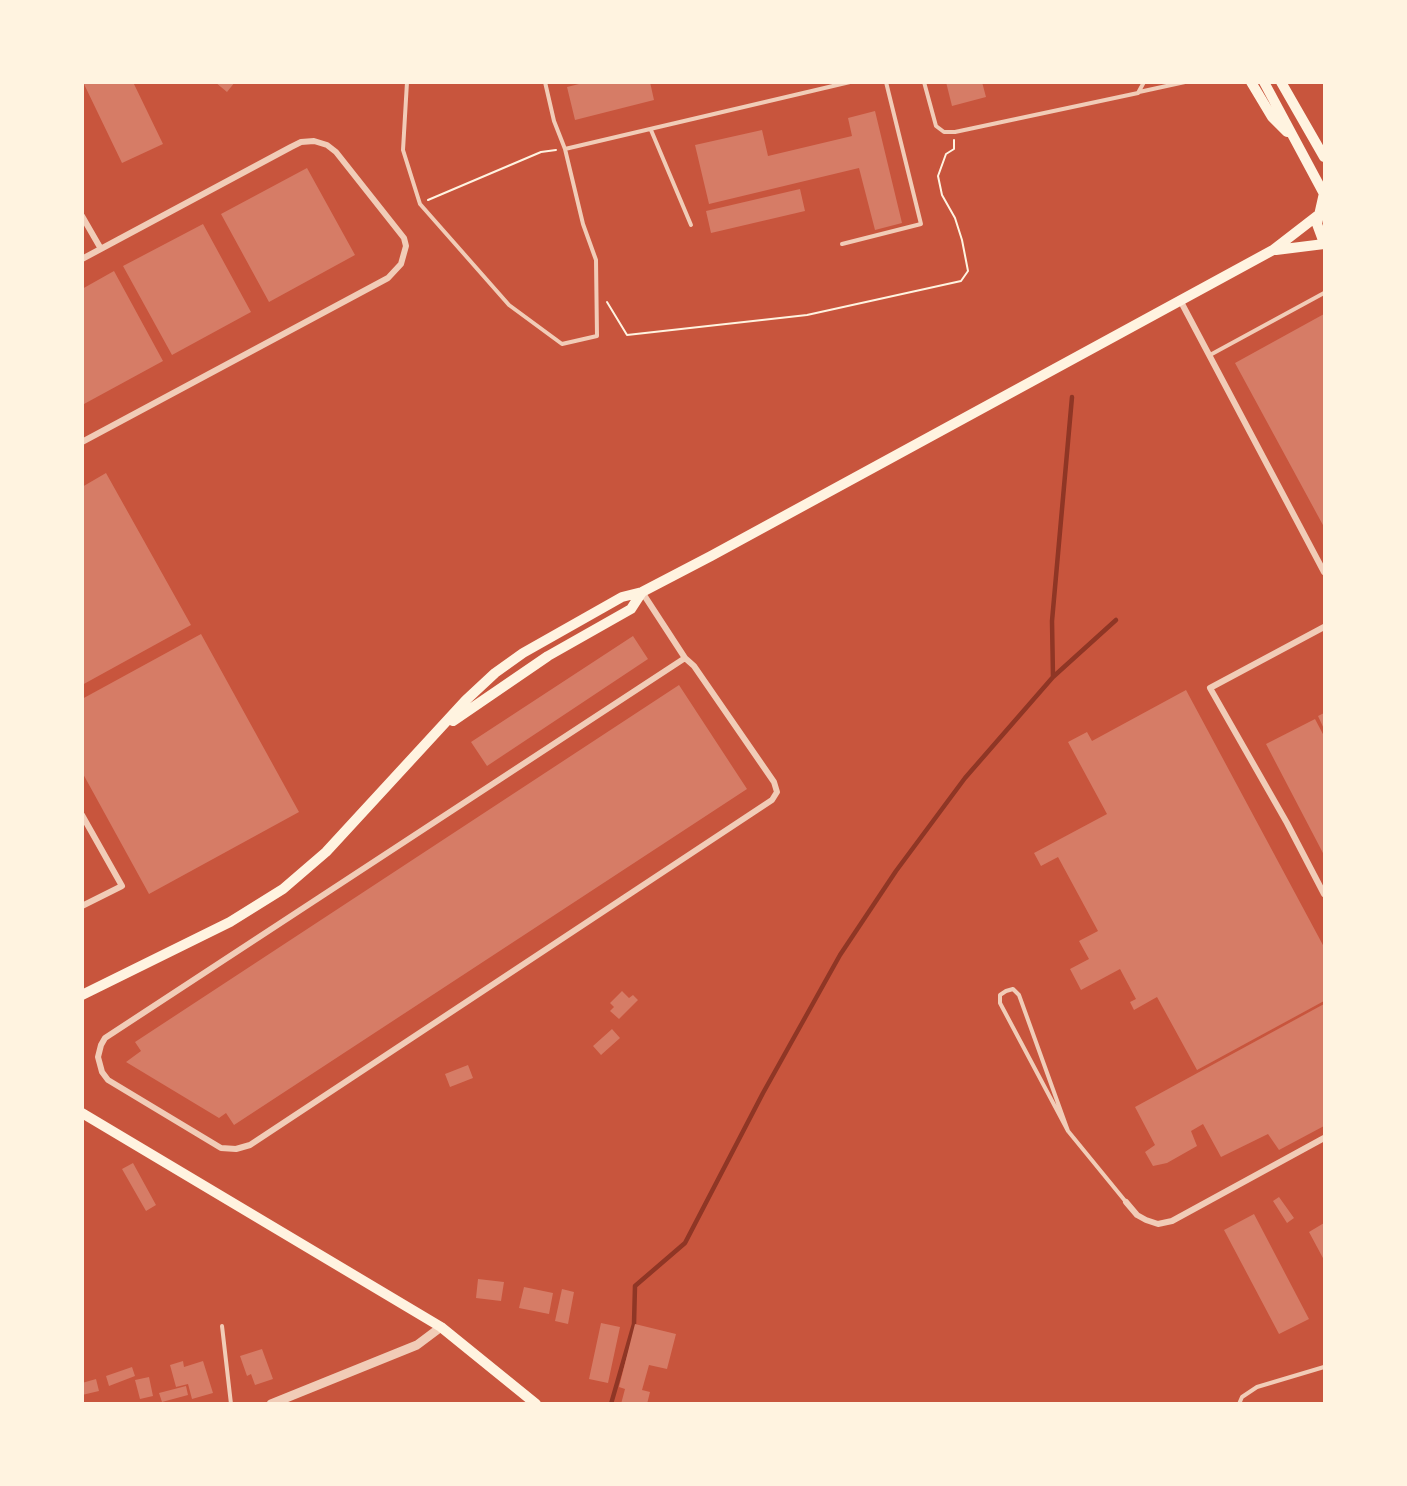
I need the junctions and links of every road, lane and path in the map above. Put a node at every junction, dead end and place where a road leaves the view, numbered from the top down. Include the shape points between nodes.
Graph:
1 (408, 82) edge
2 (544, 82) edge
3 (850, 82) edge
4 (886, 82) edge
5 (924, 82) edge
6 (1144, 82) edge
7 (1185, 82) edge
8 (1251, 82) edge
9 (1264, 82) edge
10 (1281, 82) edge
11 (1138, 93) junction
12 (651, 130) junction
13 (955, 132) junction
14 (1297, 142) junction
15 (565, 149) junction
16 (1324, 157) edge
17 (1324, 193) edge
18 (420, 204) junction
19 (82, 216) edge
20 (1317, 216) junction
21 (691, 225) dead end
22 (842, 244) dead end
23 (1324, 244) edge
24 (101, 249) junction
25 (1273, 250) junction
26 (82, 260) edge
27 (597, 287) junction
28 (1324, 293) edge
29 (1180, 300) junction
30 (1209, 355) junction
31 (82, 442) edge
32 (1324, 572) edge
33 (642, 592) junction
34 (1324, 627) edge
35 (685, 658) junction
36 (445, 725) junction
37 (82, 815) edge
38 (1324, 894) edge
39 (82, 906) edge
40 (96, 990) junction
41 (82, 995) edge
42 (82, 1001) edge
43 (82, 1113) edge
44 (1068, 1131) junction
45 (1324, 1138) edge
46 (1126, 1202) joint
47 (222, 1326) dead end
48 (441, 1327) junction
49 (1324, 1367) edge
50 (231, 1404) edge
51 (271, 1404) edge
52 (536, 1404) edge
53 (1239, 1404) edge

1 - 18 lane via 403,150
2 - 15 lane
3 - 12 lane
4 - 22 lane via 921,224
5 - 13 lane via 936,126 944,132
6 - 11 lane
7 - 11 lane
8 - 14 main road via 1272,117
9 - 14 main road
10 - 16 main road
11 - 13 lane
12 - 15 lane
12 - 21 lane
13 - 27 path via 954,149 946,154 938,176 962,240 968,271 961,281 807,315 627,335
14 - 17 main road
15 - 18 path via 541,152
15 - 27 lane via 596,260
17 - 20 main road
18 - 27 lane via 509,304 562,344 597,336
19 - 24 street
20 - 23 main road
20 - 25 main road
23 - 25 main road
24 - 26 street
24 - 31 street via 291,147 314,141 336,152 404,238 405,255 388,278
25 - 29 main road
28 - 30 lane
29 - 30 street
29 - 33 main road
30 - 32 street
33 - 35 street
33 - 36 main road via 631,609 548,656
33 - 36 main road via 622,597 523,653 488,679
34 - 38 street via 1210,688
35 - 35 street via 105,1038 100,1045 102,1072 108,1080 221,1148 236,1149 250,1144 772,800 777,792 774,782
36 - 40 main road via 326,852 283,889 230,922
37 - 39 street via 122,886
40 - 41 main road
40 - 42 main road
43 - 48 main road
44 - 44 lane via 1019,995 1013,989 1006,991 1000,995 1000,1003
44 - 46 lane
45 - 46 street via 1172,1221 1158,1224 1146,1220
47 - 50 lane
48 - 51 street via 417,1345
48 - 52 main road
49 - 53 lane via 1257,1387 1242,1397

